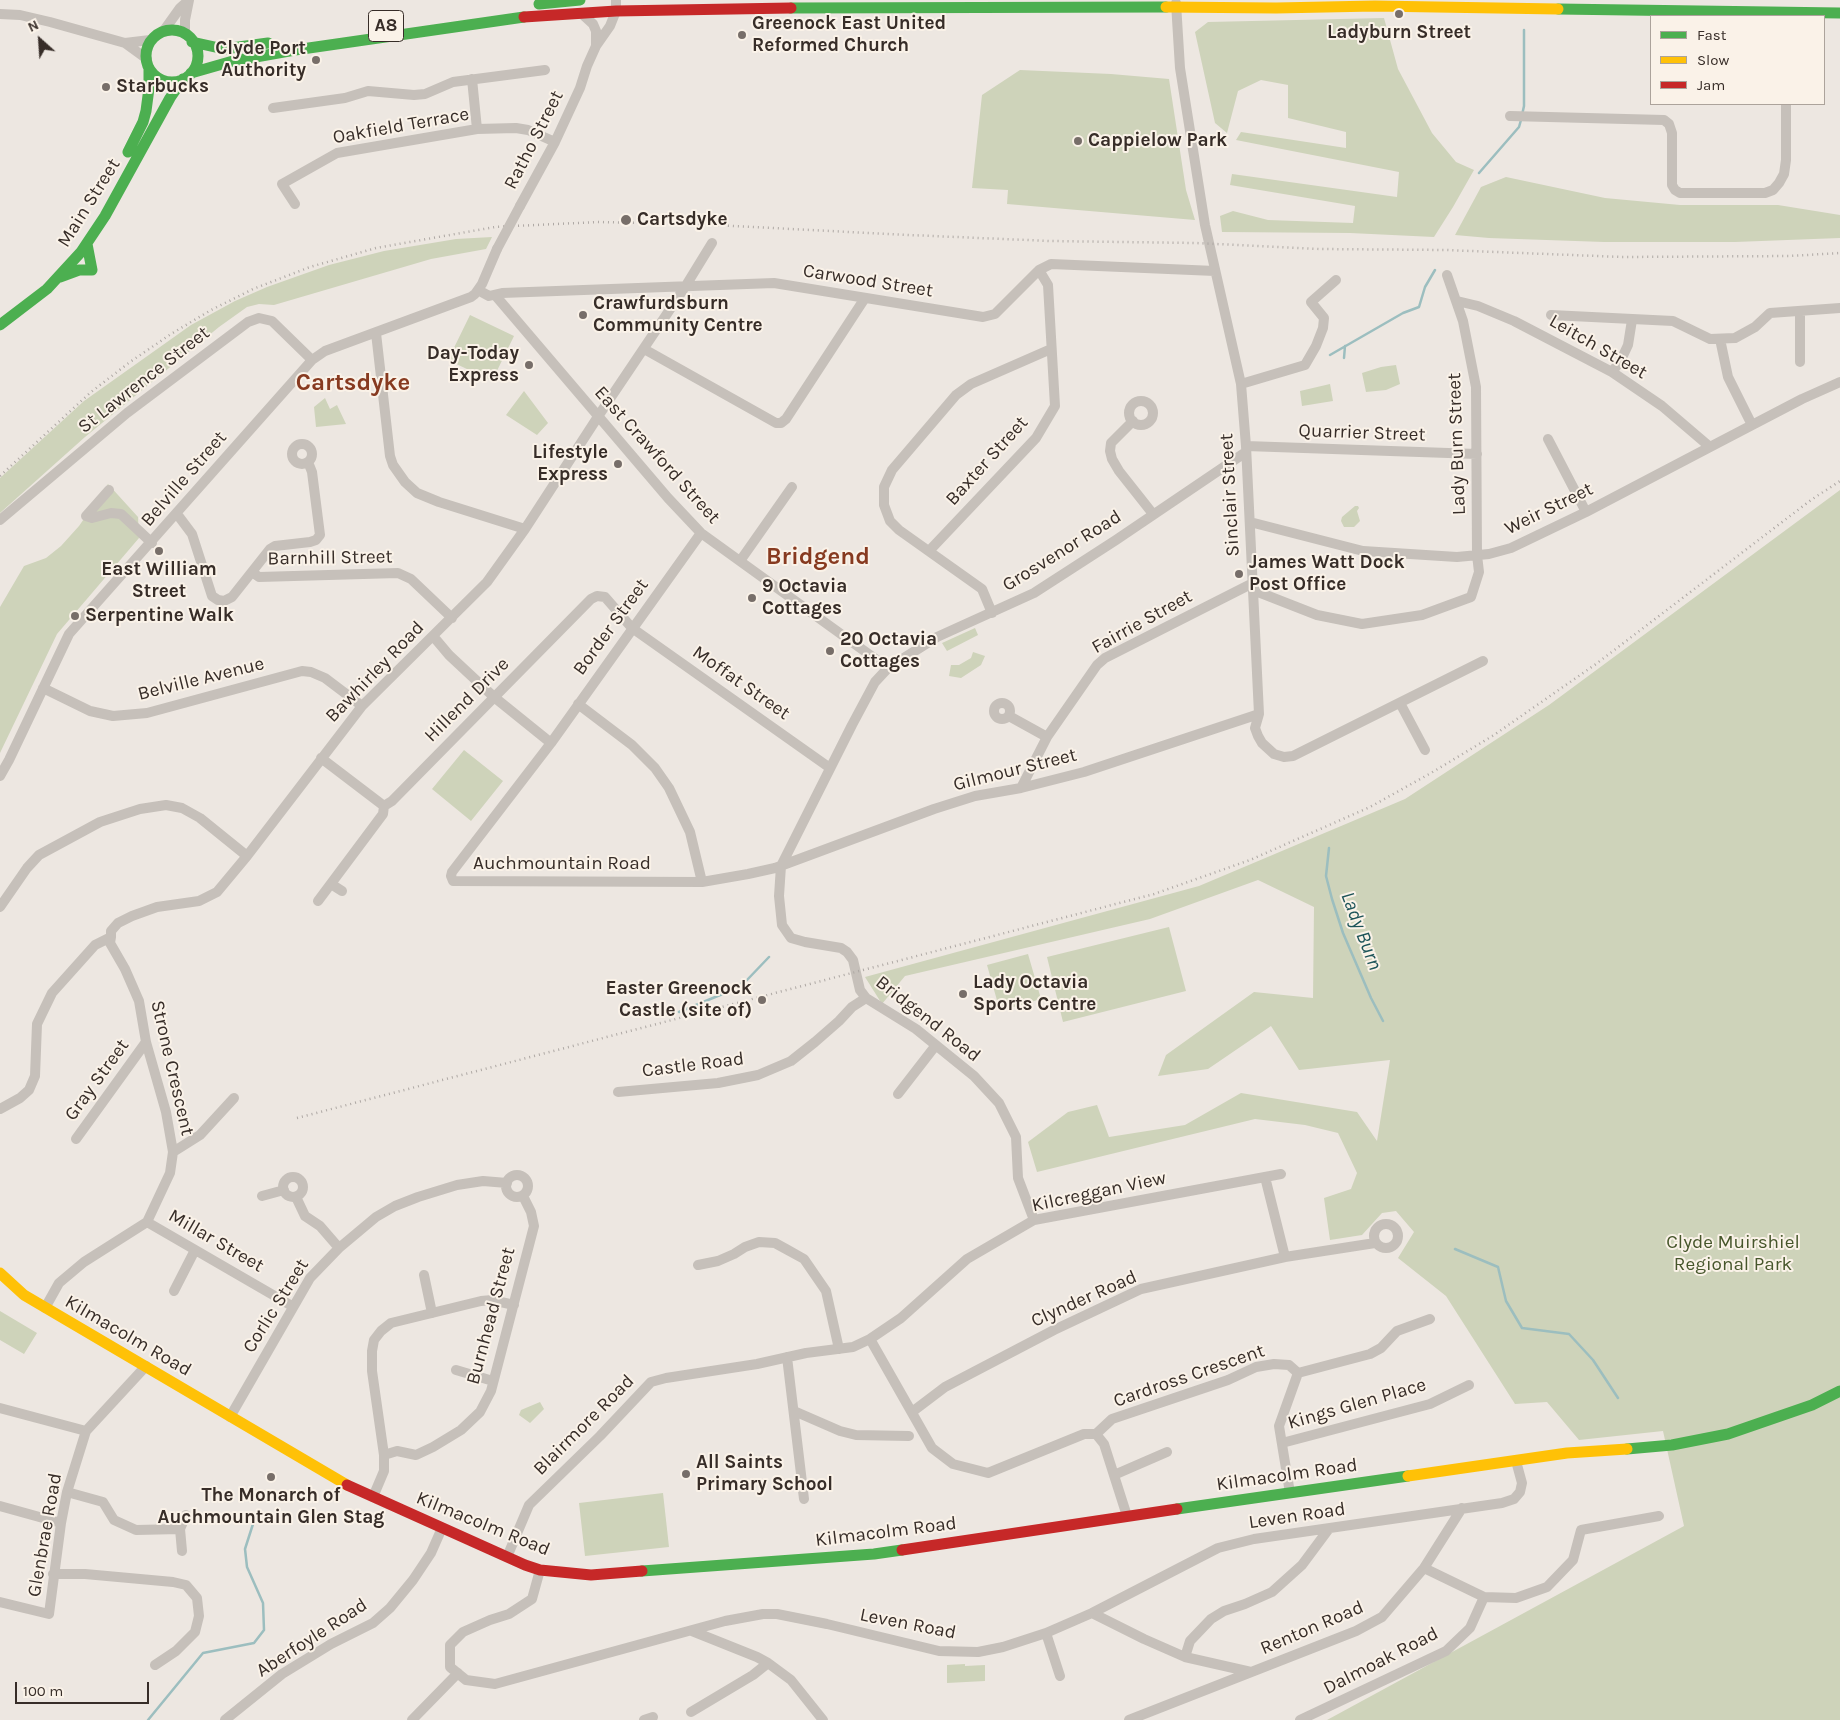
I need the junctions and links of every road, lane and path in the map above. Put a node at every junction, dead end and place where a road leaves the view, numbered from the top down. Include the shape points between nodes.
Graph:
1 (189, 0) edge
2 (580, 0) edge
3 (1786, 0) edge
4 (1176, 3) edge
5 (1254, 3) edge
6 (967, 4) edge
7 (1276, 4) edge
8 (524, 5) dead end
9 (1683, 5) edge
10 (616, 6) edge
11 (485, 11) dead end
12 (581, 13) junction
13 (1840, 13) edge
14 (0, 14) edge
15 (1787, 14) edge
16 (165, 30) junction
17 (189, 38) junction
18 (150, 40) junction
19 (125, 43) junction
20 (596, 46) junction
21 (148, 63) junction
22 (545, 70) dead end
23 (187, 76) junction
24 (472, 79) junction
25 (1786, 105) edge
26 (274, 108) dead end
27 (1510, 116) dead end
28 (477, 129) junction
29 (555, 142) junction
30 (294, 204) dead end
31 (712, 243) dead end
32 (87, 244) junction
33 (1039, 270) junction
34 (1215, 271) junction
35 (1446, 275) dead end
36 (58, 278) junction
37 (1336, 280) dead end
38 (686, 287) junction
39 (477, 292) junction
40 (494, 294) junction
41 (865, 298) junction
42 (1457, 301) junction
43 (1570, 303) dead end
44 (1840, 308) edge
45 (1800, 310) junction
46 (0, 312) edge
47 (1551, 314) dead end
48 (1570, 315) junction
49 (1632, 320) junction
50 (0, 325) edge
51 (376, 333) junction
52 (1720, 339) junction
53 (644, 349) junction
54 (1051, 349) junction
55 (312, 360) junction
56 (1800, 362) dead end
57 (1612, 372) junction
58 (1840, 382) edge
59 (1241, 384) junction
60 (598, 417) junction
61 (1132, 421) dead end
62 (1752, 425) junction
63 (1548, 439) dead end
64 (1710, 446) junction
65 (1246, 449) junction
66 (1477, 454) junction
67 (308, 462) dead end
68 (792, 487) dead end
69 (108, 490) dead end
70 (1586, 512) junction
71 (177, 514) junction
72 (1153, 514) junction
73 (0, 520) edge
74 (1250, 522) junction
75 (525, 529) junction
76 (701, 533) junction
77 (152, 542) junction
78 (929, 551) junction
79 (1477, 555) junction
80 (740, 561) junction
81 (252, 572) junction
82 (1253, 586) junction
83 (992, 613) junction
84 (452, 618) junction
85 (632, 628) junction
86 (433, 636) junction
87 (1483, 661) dead end
88 (888, 668) junction
89 (43, 688) junction
90 (494, 697) junction
91 (1400, 703) junction
92 (578, 704) junction
93 (362, 706) junction
94 (1259, 714) junction
95 (1009, 716) dead end
96 (1048, 737) junction
97 (551, 743) junction
98 (1425, 750) dead end
99 (321, 758) junction
100 (830, 768) junction
101 (0, 776) edge
102 (1021, 788) junction
103 (384, 806) junction
104 (248, 856) junction
105 (780, 866) junction
106 (702, 882) junction
107 (331, 884) junction
108 (342, 891) dead end
109 (318, 901) dead end
110 (0, 907) edge
111 (111, 937) junction
112 (866, 998) junction
113 (146, 1042) junction
114 (936, 1045) junction
115 (618, 1092) dead end
116 (898, 1094) dead end
117 (234, 1098) dead end
118 (0, 1109) edge
119 (76, 1139) dead end
120 (173, 1152) junction
121 (1282, 1174) dead end
122 (1264, 1177) junction
123 (507, 1182) junction
124 (284, 1190) junction
125 (262, 1196) dead end
126 (296, 1196) junction
127 (523, 1196) junction
128 (1034, 1220) junction
129 (148, 1222) junction
130 (1375, 1243) dead end
131 (338, 1248) junction
132 (195, 1250) junction
133 (1286, 1257) junction
134 (698, 1265) dead end
135 (0, 1273) edge
136 (424, 1275) dead end
137 (174, 1291) dead end
138 (514, 1305) junction
139 (292, 1306) junction
140 (45, 1308) junction
141 (432, 1313) junction
142 (1430, 1319) dead end
143 (870, 1340) junction
144 (840, 1349) junction
145 (787, 1357) junction
146 (146, 1366) junction
147 (456, 1370) dead end
148 (1298, 1374) junction
149 (493, 1382) junction
150 (1469, 1385) dead end
151 (1840, 1391) edge
152 (0, 1408) edge
153 (794, 1410) junction
154 (912, 1412) junction
155 (230, 1417) junction
156 (86, 1431) junction
157 (1096, 1434) junction
158 (909, 1436) dead end
159 (1282, 1444) junction
160 (1167, 1452) dead end
161 (384, 1455) junction
162 (1516, 1460) junction
163 (1114, 1475) junction
164 (67, 1492) junction
165 (1290, 1493) junction
166 (373, 1497) junction
167 (804, 1499) dead end
168 (0, 1506) edge
169 (1462, 1508) junction
170 (186, 1515) dead end
171 (1127, 1516) junction
172 (1658, 1516) dead end
173 (60, 1523) junction
174 (442, 1528) junction
175 (180, 1529) junction
176 (1328, 1530) junction
177 (182, 1551) dead end
178 (507, 1557) junction
179 (1424, 1568) junction
180 (540, 1570) junction
181 (53, 1574) junction
182 (1484, 1597) junction
183 (0, 1602) edge
184 (1092, 1613) junction
185 (692, 1630) junction
186 (1046, 1633) junction
187 (1185, 1657) junction
188 (768, 1663) junction
189 (155, 1666) dead end
190 (1251, 1672) junction
191 (458, 1673) junction
192 (1060, 1676) dead end
193 (691, 1712) dead end
194 (819, 1719) edge
195 (226, 1720) edge
196 (412, 1720) edge
197 (1129, 1720) edge
198 (1300, 1720) edge

1 - 16 street
1 - 17 street via 185,20
2 - 8 main road
3 - 15 street
4 - 5 main road, A8
4 - 6 main road, A8
4 - 34 street, Sinclair Street via 1180,68
5 - 7 main road, A8
6 - 10 main road, A8
7 - 9 main road, A8
9 - 15 main road, A8
10 - 12 main road, A8
10 - 20 street, Ratho Street via 610,26
11 - 17 main road, A8 via 231,49 216,48
12 - 20 street via 593,24
12 - 23 main road, A8 via 526,16 295,50 233,61
13 - 15 main road, A8
14 - 19 street via 20,16
16 - 17 main road, A8 via 174,29
16 - 18 main road
17 - 23 main road via 196,49 197,59
18 - 19 street
18 - 21 main road via 146,50
19 - 21 street
20 - 29 street, Ratho Street
21 - 23 main road, A8 via 155,76 164,80 174,82
21 - 46 main road, Main Street via 149,88 143,122 92,216 56,265
22 - 24 street
23 - 32 main road, Main Street via 166,106
24 - 26 street via 454,82 424,94 368,91 345,98
24 - 28 street
25 - 27 street via 1784,174 1779,183 1766,193 1680,193 1672,185 1672,133 1664,120
28 - 29 street, Oakfield Terrace via 528,130
28 - 30 street, Oakfield Terrace via 337,153 282,184
29 - 39 street, Ratho Street, bridge
31 - 38 street, Bawhirley Road
32 - 36 main road, Main Street
32 - 36 main road via 92,270 79,270
33 - 34 street via 1056,264
33 - 41 street, Carwood Street via 1000,310 989,316
33 - 54 street, Baxter Street via 1048,285
34 - 59 street, Sinclair Street
35 - 42 street, Lady Burn Street
36 - 50 main road, Main Street via 35,300
37 - 59 street via 1311,302 1324,318 1316,346 1305,365
38 - 40 street, Carwood Street
38 - 41 street, Carwood Street via 774,283
38 - 53 street, Bawhirley Road
39 - 40 street
39 - 51 street, Belville Street via 466,300
40 - 60 street, East Crawford Street
41 - 53 street via 781,423
42 - 57 street, Leitch Street via 1514,321
42 - 66 street, Lady Burn Street via 1475,376
43 - 48 street
44 - 45 street
45 - 52 street via 1770,313 1755,328 1735,338
45 - 56 street
47 - 48 street
48 - 49 street
49 - 52 street via 1673,321 1710,339
49 - 57 street via 1628,344
51 - 55 street, Belville Street via 325,351
51 - 75 street via 390,456 405,482 417,493 439,502
52 - 62 street via 1728,377
53 - 60 street, Bawhirley Road
54 - 78 street, Baxter Street via 1056,406 1036,438
54 - 78 street via 970,384 956,395 892,470 884,487 884,505 890,520
55 - 71 street, Belville Street
55 - 73 street, St Lawrence Street via 272,322 259,318 248,322 126,412
57 - 64 street, Leitch Street via 1662,406
58 - 62 street, Weir Street
59 - 65 street, Sinclair Street
60 - 75 street, Bawhirley Road
60 - 76 street, East Crawford Street
61 - 72 street via 1111,443 1110,451 1119,470
62 - 64 street, Weir Street
63 - 70 street
64 - 70 street, Weir Street
65 - 66 street, Quarrier Street
65 - 72 street, Grosvenor Road
65 - 74 street, Sinclair Street
66 - 79 street, Lady Burn Street
67 - 81 street via 320,534 310,542 275,546
68 - 80 street
69 - 77 street via 86,516 121,514
70 - 79 street, Weir Street via 1511,548
71 - 77 street, Belville Street
71 - 81 street via 192,534 212,596 224,601 232,597
72 - 83 street, Grosvenor Road via 1034,592
74 - 79 street, Weir Street via 1363,551 1457,557
74 - 82 street, Sinclair Street
75 - 84 street, Bawhirley Road via 487,582
76 - 80 street, East Crawford Street
76 - 85 street, Border Street
77 - 89 street, Belville Street via 69,634
78 - 83 street via 982,589
79 - 82 street, Lady Burn Street via 1479,572 1471,597 1422,615 1362,624 1317,615
80 - 88 street, East Crawford Street
81 - 84 street, Barnhill Street via 259,577 398,573 411,578
82 - 94 street, Sinclair Street
82 - 96 street, Fairrie Street via 1105,658
83 - 88 street, Grosvenor Road via 936,637
84 - 86 street, Bawhirley Road
85 - 90 street, Hillend Drive via 605,597 597,596
85 - 92 street, Border Street
85 - 100 street, Moffat Street
86 - 90 street
86 - 93 street, Bawhirley Road
87 - 91 street, Sinclair Street
88 - 100 street, Bridgend Road via 875,682
89 - 93 street, Belville Avenue via 90,711 113,716 147,713 311,672 325,678
89 - 101 street, Belville Street
90 - 97 street
90 - 103 street, Hillend Drive
91 - 94 street, Sinclair Street via 1301,752 1284,757 1274,754 1262,744 1256,728
91 - 98 street
92 - 97 street, Border Street
92 - 106 street via 632,745 669,788 690,832
93 - 99 street, Bawhirley Road
94 - 102 street, Gilmour Street via 1084,772
95 - 96 street
96 - 102 street, Fairrie Street
97 - 106 street, Auchmountain Road via 452,872 453,881
99 - 103 street
99 - 104 street, Bawhirley Road
100 - 105 street, Bridgend Road
102 - 105 street, Gilmour Street via 967,798
103 - 107 street via 382,814
104 - 110 street via 182,808 166,805 140,809 100,822 39,855
104 - 111 street, Bawhirley Road via 217,892 200,901 157,907 132,916 118,923 111,931
105 - 106 street, Auchmountain Road
105 - 112 street, Bridgend Road via 782,925 791,938 847,952
107 - 108 street
107 - 109 street
111 - 113 street, Strone Crescent via 110,943 139,1001
111 - 118 street, Bawhirley Road via 95,945 52,993 37,1024 35,1076 29,1090
112 - 114 street, Bridgend Road
112 - 115 street, Castle Road via 852,1006 791,1061 758,1075
113 - 119 street, Gray Street
113 - 120 street, Strone Crescent via 166,1112
114 - 116 street
114 - 128 street, Bridgend Road via 974,1076 999,1103 1016,1137 1018,1178
117 - 120 street via 200,1135
120 - 129 street, Strone Crescent via 170,1172
121 - 122 street, Kilcreggan View
122 - 128 street, Kilcreggan View
122 - 133 street
123 - 127 street via 508,1194 515,1198
123 - 127 street, Corlic Street via 514,1175 524,1177 529,1187
123 - 131 street, Corlic Street via 457,1185 418,1197 376,1217
124 - 125 street
124 - 126 street via 288,1196
124 - 126 street via 284,1182 288,1178 300,1178 303,1190
126 - 131 street via 306,1216 320,1226
127 - 138 street, Burnhead Street via 534,1226
128 - 143 street, Kilcreggan View via 967,1259 901,1318
129 - 132 street, Millar Street
129 - 140 street via 84,1262 59,1283
130 - 133 street, Clynder Road
131 - 139 street, Corlic Street via 310,1278
132 - 137 street
132 - 139 street, Millar Street
133 - 154 street, Clynder Road via 1141,1290 1054,1330 945,1387
134 - 144 street via 718,1261 759,1242 775,1243 804,1259 826,1291
135 - 140 main road, Kilmacolm Road via 24,1295
136 - 141 street
138 - 141 street via 482,1300
138 - 149 street, Burnhead Street
139 - 155 street, Corlic Street
140 - 146 main road, Kilmacolm Road
141 - 161 street via 391,1323 374,1340 372,1372
142 - 148 street via 1397,1331 1381,1348 1370,1354
143 - 144 street, Blairmore Road via 853,1348
143 - 154 street, Cardross Crescent
144 - 145 street, Blairmore Road
145 - 153 street
145 - 178 street, Blairmore Road via 652,1382 529,1505
146 - 155 main road, Kilmacolm Road
146 - 156 street, Glenbrae Road
147 - 149 street
148 - 157 street, Cardross Crescent via 1289,1365 1256,1367 1228,1380 1112,1419
148 - 159 street via 1281,1419
149 - 161 street, Burnhead Street via 480,1412 461,1430 416,1455 397,1451
150 - 159 street, Kings Glen Place via 1430,1404
151 - 162 main road, Kilmacolm Road via 1728,1434 1633,1449
152 - 156 street
153 - 158 street via 856,1435
153 - 167 street
154 - 157 street, Cardross Crescent via 932,1448 953,1464 988,1473 1084,1434
155 - 166 main road, Kilmacolm Road via 350,1487
156 - 164 street, Glenbrae Road
157 - 163 street via 1104,1444
159 - 165 street
160 - 163 street
161 - 166 street via 384,1471
162 - 165 main road, Kilmacolm Road
162 - 169 street, Leven Road via 1522,1483 1514,1499
163 - 171 street
164 - 173 street, Glenbrae Road
164 - 175 street via 103,1502 114,1520 136,1530
165 - 171 main road, Kilmacolm Road
166 - 174 main road, Kilmacolm Road
168 - 173 street
169 - 176 street, Leven Road
169 - 179 street, Renton Road
170 - 175 street
171 - 180 main road, Kilmacolm Road via 874,1554 592,1575
172 - 182 street via 1581,1530 1573,1560 1547,1587 1516,1598
173 - 181 street, Glenbrae Road
174 - 178 main road, Kilmacolm Road
174 - 195 street, Aberfoyle Road via 431,1553 390,1608 373,1623 330,1644 282,1674
175 - 177 street
176 - 184 street, Leven Road via 1254,1539 1218,1548
176 - 187 street via 1302,1565 1272,1592 1211,1619 1190,1641
178 - 180 main road, Kilmacolm Road
179 - 182 street
179 - 190 street, Renton Road via 1382,1617
180 - 191 street via 532,1599 509,1614 463,1632 450,1645 450,1667
181 - 183 street, Glenbrae Road via 49,1614
181 - 189 street via 86,1574 186,1585 197,1598 199,1616 195,1632
182 - 198 street, Dalmoak Road via 1470,1628 1446,1651
184 - 186 street, Leven Road
184 - 187 street
185 - 186 street, Leven Road via 748,1616 776,1614 939,1651 967,1653 1002,1647
185 - 188 street
185 - 191 street, Leven Road via 495,1684 466,1680
186 - 192 street
187 - 190 street
188 - 193 street
188 - 194 street via 791,1680
190 - 197 street, Renton Road
191 - 196 street

